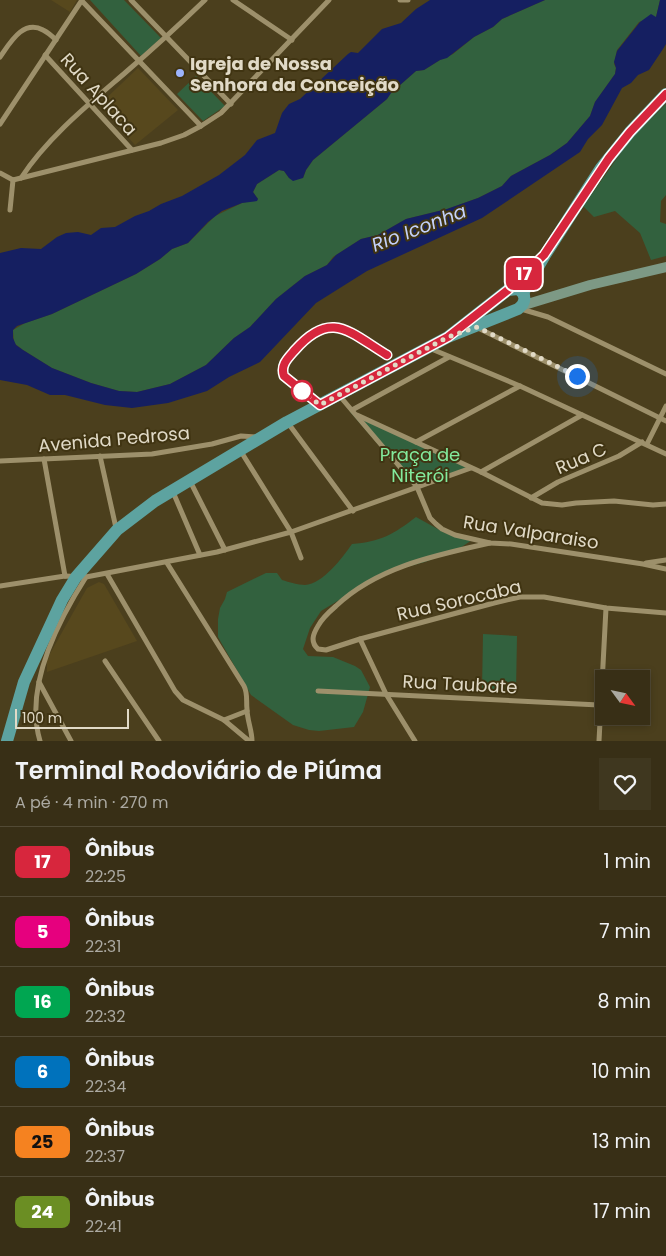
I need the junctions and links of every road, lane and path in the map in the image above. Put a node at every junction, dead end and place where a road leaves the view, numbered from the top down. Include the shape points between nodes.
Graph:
1 (131, 0) edge
2 (139, 0) edge
3 (205, 0) edge
4 (233, 0) edge
5 (329, 0) edge
6 (400, 0) edge
7 (408, 0) edge
8 (82, 1) edge
9 (136, 6) junction
10 (166, 38) junction
11 (56, 40) junction
12 (292, 40) junction
13 (45, 55) junction
14 (0, 57) edge
15 (138, 61) junction
16 (666, 94) edge
17 (89, 103) junction
18 (231, 104) junction
19 (0, 124) edge
20 (202, 126) junction
21 (132, 150) junction
22 (0, 173) edge
23 (21, 178) junction
24 (13, 180) junction
25 (10, 210) dead end
26 (544, 255) junction
27 (666, 267) edge
28 (507, 291) junction
29 (520, 303) junction
30 (477, 327) junction
31 (448, 337) junction
32 (428, 348) junction
33 (449, 357) junction
34 (666, 374) edge
35 (520, 386) junction
36 (338, 394) junction
37 (666, 406) edge
38 (353, 412) junction
39 (582, 415) junction
40 (660, 418) junction
41 (666, 421) edge
42 (287, 422) junction
43 (260, 438) junction
44 (416, 442) junction
45 (644, 443) junction
46 (240, 450) junction
47 (666, 454) edge
48 (100, 456) junction
49 (44, 459) junction
50 (0, 461) edge
51 (471, 468) junction
52 (481, 472) junction
53 (190, 480) junction
54 (417, 487) junction
55 (172, 491) junction
56 (531, 498) junction
57 (666, 504) edge
58 (353, 511) junction
59 (117, 530) junction
60 (290, 532) junction
61 (490, 544) junction
62 (225, 550) junction
63 (200, 555) junction
64 (301, 558) dead end
65 (666, 560) edge
66 (167, 563) junction
67 (643, 564) junction
68 (666, 569) edge
69 (107, 574) junction
70 (75, 577) junction
71 (0, 586) edge
72 (606, 608) junction
73 (666, 613) edge
74 (360, 639) junction
75 (105, 661) dead end
76 (602, 670) edge
77 (39, 682) junction
78 (318, 690) dead end
79 (386, 694) junction
80 (595, 705) edge
81 (247, 711) junction
82 (224, 720) junction
83 (599, 725) edge
84 (7, 741) edge
85 (40, 741) edge
86 (71, 741) edge
87 (159, 741) edge
88 (251, 741) edge
89 (415, 741) edge
90 (599, 741) edge

1 - 9 street
2 - 9 street
3 - 10 street
4 - 12 street
5 - 12 street
6 - 7 street
8 - 11 street
8 - 15 street
9 - 10 street
10 - 15 street
10 - 18 street
11 - 13 street
11 - 14 street via 42,29 22,29
12 - 18 street
13 - 17 street, Rua Aplaca
13 - 19 street
15 - 17 street
15 - 20 street
16 - 26 main road via 601,168
17 - 21 street, Rua Aplaca
17 - 23 street via 34,158
18 - 20 street
20 - 21 street via 184,135
21 - 23 street
22 - 24 street
23 - 24 street
24 - 25 street
26 - 28 main road
26 - 29 main road
27 - 29 main road
28 - 29 main road via 518,289
28 - 29 main road via 503,298 506,305
28 - 31 main road
29 - 30 main road
29 - 34 street
30 - 31 main road
30 - 40 street
31 - 32 main road
32 - 33 street
32 - 36 main road
33 - 35 street
33 - 38 street
35 - 39 street
35 - 44 street
36 - 38 street, Rua Valparaiso
36 - 42 main road
37 - 40 street
38 - 44 street
38 - 54 street, Rua Valparaiso
39 - 45 street
39 - 52 street
40 - 41 street
40 - 45 street
42 - 43 main road
42 - 58 street
43 - 46 main road
43 - 48 street, Avenida Pedrosa via 241,436 152,454
44 - 51 street
45 - 47 street
45 - 56 street, Rua C via 558,482
46 - 53 main road
46 - 60 street
48 - 49 street, Avenida Pedrosa
48 - 59 street
49 - 50 street, Avenida Pedrosa
49 - 70 street
51 - 52 street
51 - 54 street
52 - 56 street
53 - 55 main road
53 - 62 street
54 - 58 street
54 - 61 street, Rua Valparaiso via 430,518 442,529
55 - 59 main road
55 - 63 street
56 - 57 street via 556,505 597,501
58 - 60 street
59 - 70 main road
60 - 62 street
60 - 64 street
61 - 67 street, Rua Valparaiso via 511,544
61 - 74 street, Rua Sorocaba via 439,554 368,582 349,593 313,633 314,644 321,650
62 - 63 street
63 - 66 street
65 - 67 street
66 - 69 street
66 - 81 street via 244,686
67 - 68 street, Rua Valparaiso
69 - 70 street
69 - 82 street via 175,691 183,700
70 - 71 street
70 - 77 street
70 - 84 main road via 24,682
72 - 73 street, Rua Sorocaba
72 - 74 street, Rua Sorocaba via 544,597 520,597
72 - 76 street
74 - 79 street
75 - 87 street
77 - 85 street via 36,730
77 - 86 street
78 - 79 street, Rua Taubate
79 - 80 street, Rua Taubate
79 - 89 street
81 - 82 street
81 - 88 street via 252,729
82 - 88 street
83 - 90 street

